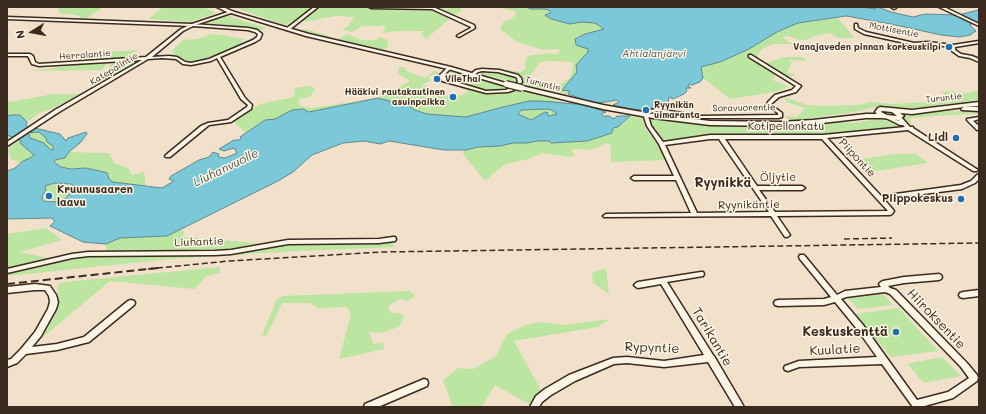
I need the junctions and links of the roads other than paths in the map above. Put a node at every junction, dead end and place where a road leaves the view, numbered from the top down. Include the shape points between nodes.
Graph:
1 (219, 7) edge
2 (316, 7) edge
3 (371, 7) edge
4 (941, 7) edge
5 (231, 12) junction
6 (7, 18) edge
7 (192, 25) junction
8 (856, 25) dead end
9 (979, 25) edge
10 (285, 28) junction
11 (459, 36) dead end
12 (979, 42) edge
13 (954, 46) junction
14 (7, 55) edge
15 (750, 56) dead end
16 (218, 57) junction
17 (147, 58) junction
18 (979, 61) edge
19 (449, 68) junction
20 (472, 75) junction
21 (979, 104) edge
22 (878, 110) junction
23 (979, 110) edge
24 (896, 111) junction
25 (915, 111) junction
26 (859, 116) junction
27 (885, 117) junction
28 (900, 117) junction
29 (979, 118) edge
30 (967, 126) dead end
31 (910, 128) junction
32 (979, 129) edge
33 (979, 133) edge
34 (722, 137) junction
35 (823, 137) junction
36 (7, 144) edge
37 (662, 144) junction
38 (168, 156) dead end
39 (977, 170) edge
40 (979, 176) edge
41 (634, 178) dead end
42 (677, 178) junction
43 (755, 188) junction
44 (802, 188) dead end
45 (880, 198) junction
46 (891, 211) joint
47 (695, 215) junction
48 (773, 215) junction
49 (606, 216) dead end
50 (787, 235) dead end
51 (393, 239) dead end
52 (802, 257) dead end
53 (7, 271) edge
54 (701, 274) dead end
55 (939, 277) dead end
56 (664, 281) junction
57 (638, 284) dead end
58 (887, 289) junction
59 (7, 290) edge
60 (979, 293) edge
61 (963, 295) dead end
62 (836, 299) junction
63 (131, 303) dead end
64 (778, 304) dead end
65 (24, 351) junction
66 (711, 358) junction
67 (884, 360) junction
68 (7, 364) edge
69 (788, 368) dead end
70 (976, 379) edge
71 (424, 383) dead end
72 (917, 405) edge
73 (368, 407) edge
74 (534, 407) edge
75 (740, 407) edge

1 - 5 highway
2 - 10 street
3 - 11 street via 433,8 473,26
4 - 9 street
5 - 7 main road, Katepalintie
5 - 10 main road, Turuntie
6 - 7 main road
7 - 16 street via 248,29 260,33 254,41
7 - 17 street, Katepalintie
8 - 13 street, Mottisentie via 871,35 914,44
10 - 19 main road, Turuntie
12 - 13 street, Mottisentie
13 - 18 street via 953,50 960,55
14 - 17 street, Herralantie via 29,55 32,63 39,65
15 - 37 street, Soravuorentie via 799,86 770,102 769,105 780,113 780,116 700,117 651,111 647,115 649,126
16 - 17 street via 186,64 174,57
16 - 38 street via 250,105 249,108 229,121 208,124
17 - 36 street, Katepalintie via 42,120
19 - 20 main road, Turuntie
19 - 20 street via 442,75 444,80 486,92 506,91 520,82 517,76 498,71 482,70
20 - 26 main road, Turuntie, bridge via 603,107 671,118 731,124 797,123
21 - 25 main road, Turuntie
22 - 24 main road, Turuntie
22 - 26 main road, Turuntie
22 - 27 main road
23 - 25 main road
24 - 25 main road, Turuntie
24 - 28 main road
25 - 28 main road, Turuntie
26 - 27 main road, Turuntie
27 - 28 main road, Turuntie
27 - 31 street
28 - 31 street
29 - 32 street via 969,120
30 - 33 street
31 - 35 street, Kotipellonkatu
31 - 39 street
34 - 35 street, Kotipellonkatu
34 - 37 street, Kotipellonkatu
34 - 43 street
35 - 45 street, Piipontie
37 - 42 street, Soravuorentie
39 - 40 street via 974,170 974,173
40 - 45 street via 962,187
41 - 42 street
42 - 47 street, Soravuorentie
43 - 44 street, Öljytie
43 - 48 street
45 - 46 street, Piipontie
46 - 48 street, Ryynikäntie via 887,214
47 - 48 street, Ryynikäntie
47 - 49 street, Ryynikäntie
48 - 50 street
51 - 53 street, Liuhantie via 288,242 215,253 88,254
52 - 62 street
54 - 56 street
55 - 58 street via 883,284
56 - 57 street
56 - 66 street, Tarikantie
58 - 62 street via 845,294
58 - 70 street, Hiiroksentie via 893,292
59 - 65 street via 47,288 54,302 38,334
60 - 61 street
62 - 64 street
62 - 67 street
63 - 65 street via 86,340
65 - 68 street
66 - 74 street, Rypyntie via 664,364 613,361 572,378 548,392
66 - 75 street, Tarikantie
67 - 69 street, Kuulatie via 816,362
67 - 72 street
70 - 72 street, Hiiroksentie via 950,395
71 - 73 street

